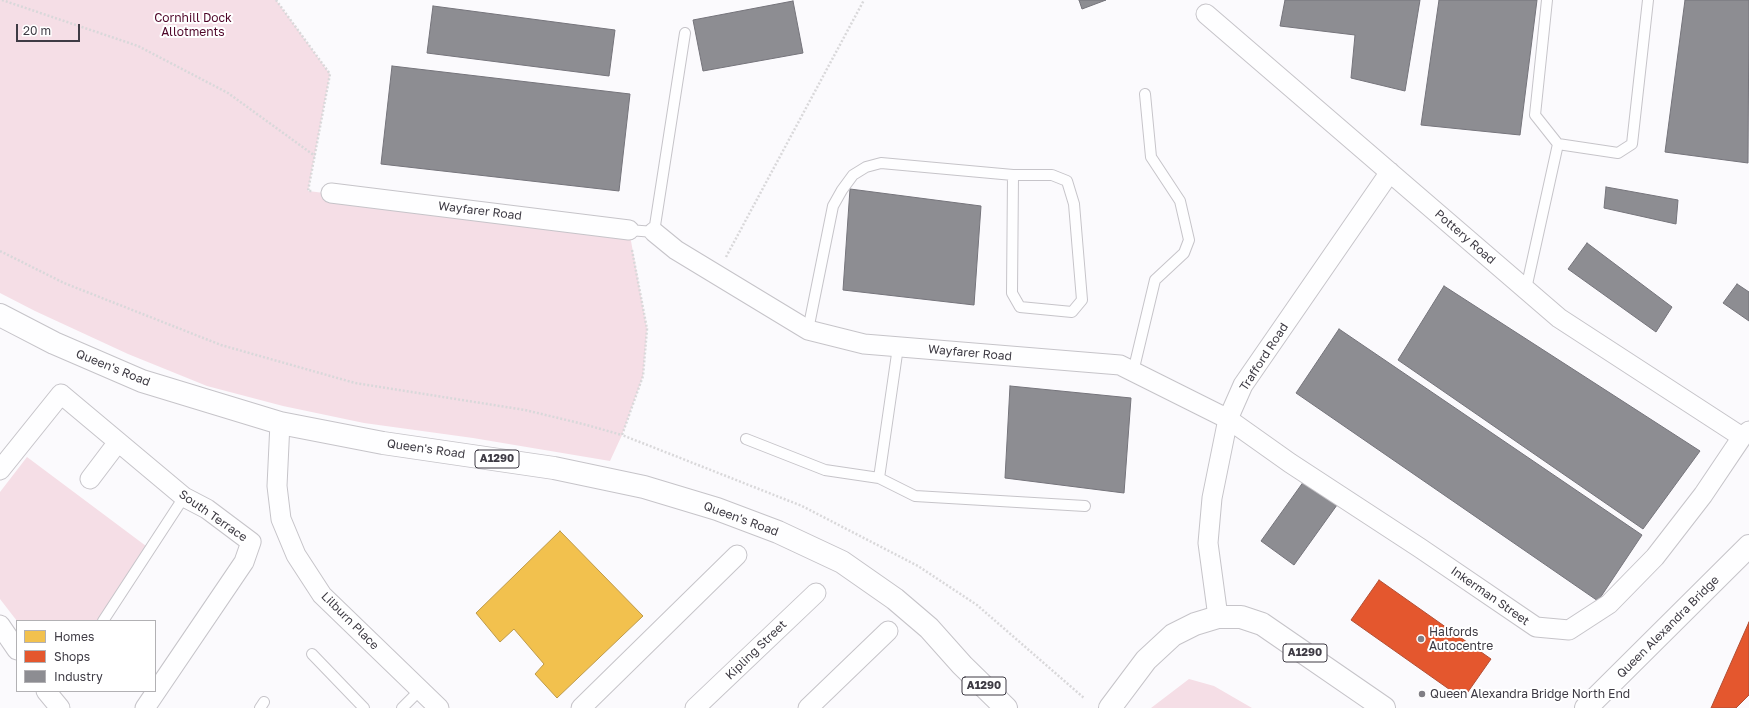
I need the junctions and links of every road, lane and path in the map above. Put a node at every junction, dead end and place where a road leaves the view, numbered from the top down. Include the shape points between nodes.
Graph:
1 (2, 0) edge
2 (276, 0) edge
3 (864, 0) edge
4 (1547, 0) edge
5 (1648, 0) edge
6 (1206, 14) dead end
7 (686, 33) dead end
8 (1145, 94) dead end
9 (1558, 144) junction
10 (314, 156) junction
11 (1390, 172) junction
12 (1013, 175) junction
13 (331, 193) joint
14 (629, 230) junction
15 (654, 232) junction
16 (0, 251) edge
17 (716, 275) junction
18 (1526, 289) junction
19 (0, 315) edge
20 (808, 330) junction
21 (898, 347) junction
22 (1133, 372) junction
23 (1228, 419) junction
24 (280, 423) junction
25 (1746, 434) edge
26 (622, 435) junction
27 (746, 439) dead end
28 (118, 442) junction
29 (1290, 463) joint
30 (0, 470) edge
31 (879, 478) junction
32 (90, 479) dead end
33 (184, 497) junction
34 (1085, 506) dead end
35 (1749, 546) edge
36 (737, 555) dead end
37 (816, 593) dead end
38 (1218, 617) junction
39 (104, 620) edge
40 (0, 624) edge
41 (888, 630) dead end
42 (16, 648) edge
43 (312, 654) dead end
44 (962, 665) junction
45 (420, 690) junction
46 (156, 692) edge
47 (156, 692) edge
48 (1084, 698) dead end
49 (145, 708) edge
50 (364, 708) edge
51 (402, 708) edge
52 (439, 708) edge
53 (581, 708) edge
54 (696, 708) edge
55 (808, 708) edge
56 (983, 708) edge
57 (1006, 708) edge
58 (1110, 708) edge
59 (1384, 708) edge
60 (1586, 708) edge

1 - 10 path via 138,46 228,93
2 - 10 path via 330,74
3 - 17 path
4 - 9 lane via 1536,115
5 - 9 lane via 1632,144 1618,153
6 - 11 street, Pottery Road
7 - 15 lane
8 - 22 lane via 1151,157 1180,201 1189,240 1184,253 1155,280
9 - 18 lane
10 - 13 path via 308,191
11 - 18 street, Pottery Road
11 - 23 street, Trafford Road via 1243,385
12 - 12 lane via 1052,175 1067,181 1074,204 1082,300 1072,312 1020,307 1012,293
12 - 20 lane via 881,163 866,167 853,175 833,206
13 - 14 street, Wayfarer Road
14 - 15 lane
14 - 26 path via 647,329 644,376
15 - 17 street, Wayfarer Road via 676,250
16 - 26 path via 64,283 221,345 355,383 525,410
17 - 20 street, Wayfarer Road
18 - 25 street, Pottery Road via 1559,318
19 - 24 main road, Queen's Road / A1290 via 54,343 142,381
20 - 21 street, Wayfarer Road via 864,344
21 - 22 street, Wayfarer Road via 1120,365
21 - 31 lane
22 - 23 street, Wayfarer Road
23 - 29 street, Wayfarer Road
23 - 38 street, Trafford Road via 1212,498 1208,544
24 - 44 main road, Queen's Road / A1290 via 383,442 554,468 644,487 717,509 778,532 842,562 895,599 929,628
24 - 45 street, Lilburn Place via 277,486 281,519 296,555 322,595
25 - 29 street, Inkerman Street via 1655,557 1609,604 1569,630 1536,627
26 - 48 path via 802,506 918,566 977,605
27 - 31 lane via 825,470
28 - 30 street, South Terrace via 61,394
28 - 32 street
28 - 33 street, South Terrace
31 - 34 lane via 915,496
33 - 39 lane
33 - 47 street, South Terrace via 207,509 251,542 244,562
35 - 60 main road, Queen Alexandra Bridge
36 - 53 street
37 - 54 street, Kipling Street
38 - 58 main road, A1290 via 1195,624 1173,635 1146,660
38 - 59 main road, A1290 via 1241,617 1262,624
40 - 42 street
41 - 55 street
43 - 50 lane
44 - 56 main road, A1290
44 - 57 main road, A1290
45 - 51 lane
45 - 52 street, Lilburn Place
46 - 49 street, South Terrace

